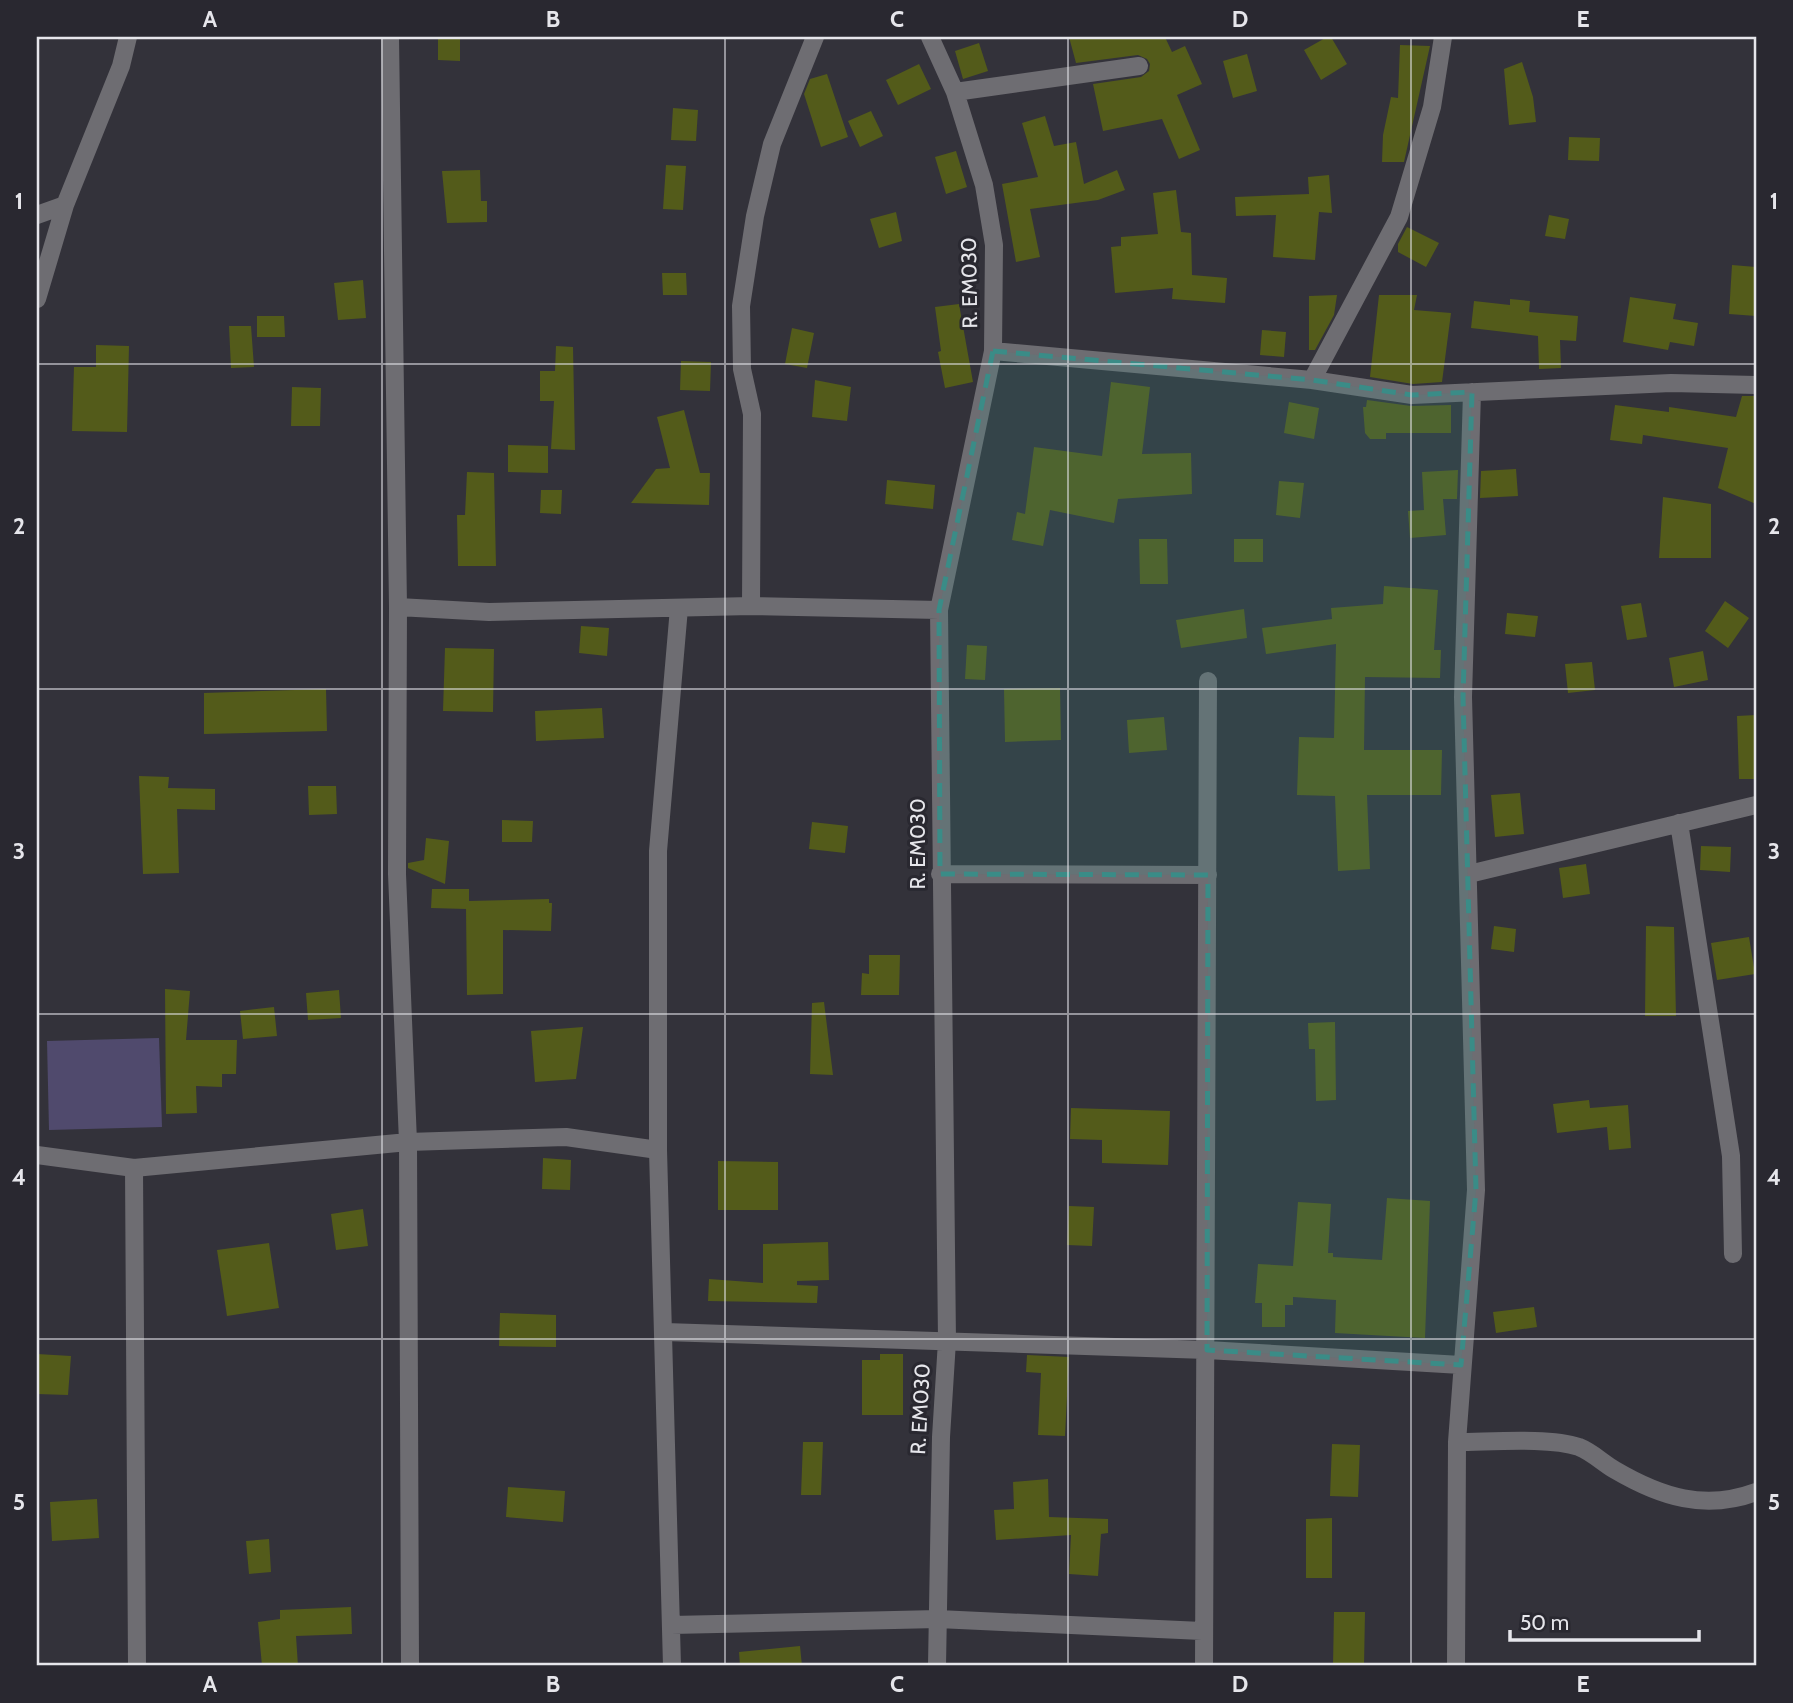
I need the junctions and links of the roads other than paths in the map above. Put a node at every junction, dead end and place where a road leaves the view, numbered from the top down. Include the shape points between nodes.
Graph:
1 (128, 37) edge
2 (390, 37) edge
3 (815, 37) edge
4 (930, 37) edge
5 (1443, 37) edge
6 (1139, 66) dead end
7 (955, 92) junction
8 (65, 205) junction
9 (37, 215) edge
10 (37, 299) edge
11 (993, 351) junction
12 (1312, 380) junction
13 (1756, 385) edge
14 (1472, 393) junction
15 (751, 606) junction
16 (398, 607) junction
17 (678, 608) junction
18 (939, 610) junction
19 (1208, 681) dead end
20 (1756, 805) edge
21 (1679, 823) junction
22 (940, 874) junction
23 (1469, 874) junction
24 (1208, 875) junction
25 (408, 1142) junction
26 (658, 1150) junction
27 (37, 1155) edge
28 (134, 1168) junction
29 (1733, 1254) dead end
30 (665, 1332) junction
31 (947, 1340) junction
32 (1207, 1350) junction
33 (1461, 1365) junction
34 (1457, 1442) junction
35 (1756, 1492) edge
36 (938, 1619) junction
37 (671, 1625) junction
38 (1202, 1631) junction
39 (137, 1666) edge
40 (410, 1666) edge
41 (672, 1666) edge
42 (937, 1666) edge
43 (1204, 1666) edge
44 (1456, 1666) edge

1 - 8 street via 121,66
2 - 16 street
3 - 15 street via 772,144 741,306 743,369 752,414
4 - 7 street, R. EM030
5 - 12 street via 1432,107 1399,217
6 - 7 street
7 - 11 street, R. EM030 via 984,185 994,245
8 - 9 street
8 - 10 street
11 - 12 street
11 - 18 street, R. EM030
12 - 14 street via 1412,395
13 - 14 street via 1671,383
14 - 23 street via 1463,697
15 - 17 street
15 - 18 street
16 - 17 street via 489,612
16 - 25 street via 397,874
17 - 26 street via 658,851
18 - 22 street, R. EM030
19 - 24 street
20 - 21 street
21 - 23 street
21 - 29 street via 1731,1156
22 - 24 street
22 - 31 street, R. EM030
23 - 33 street via 1476,1190
24 - 32 street
25 - 26 street via 566,1137
25 - 28 street
25 - 40 street
26 - 30 street
27 - 28 street
28 - 39 street
30 - 31 street
30 - 37 street
31 - 32 street
31 - 36 street, R. EM030
32 - 33 street
32 - 38 street
33 - 34 street
34 - 35 street via 1573,1446 1664,1496 1702,1502 1734,1500
34 - 44 street
36 - 37 street
36 - 38 street
36 - 42 street, R. EM030
37 - 41 street
38 - 43 street

